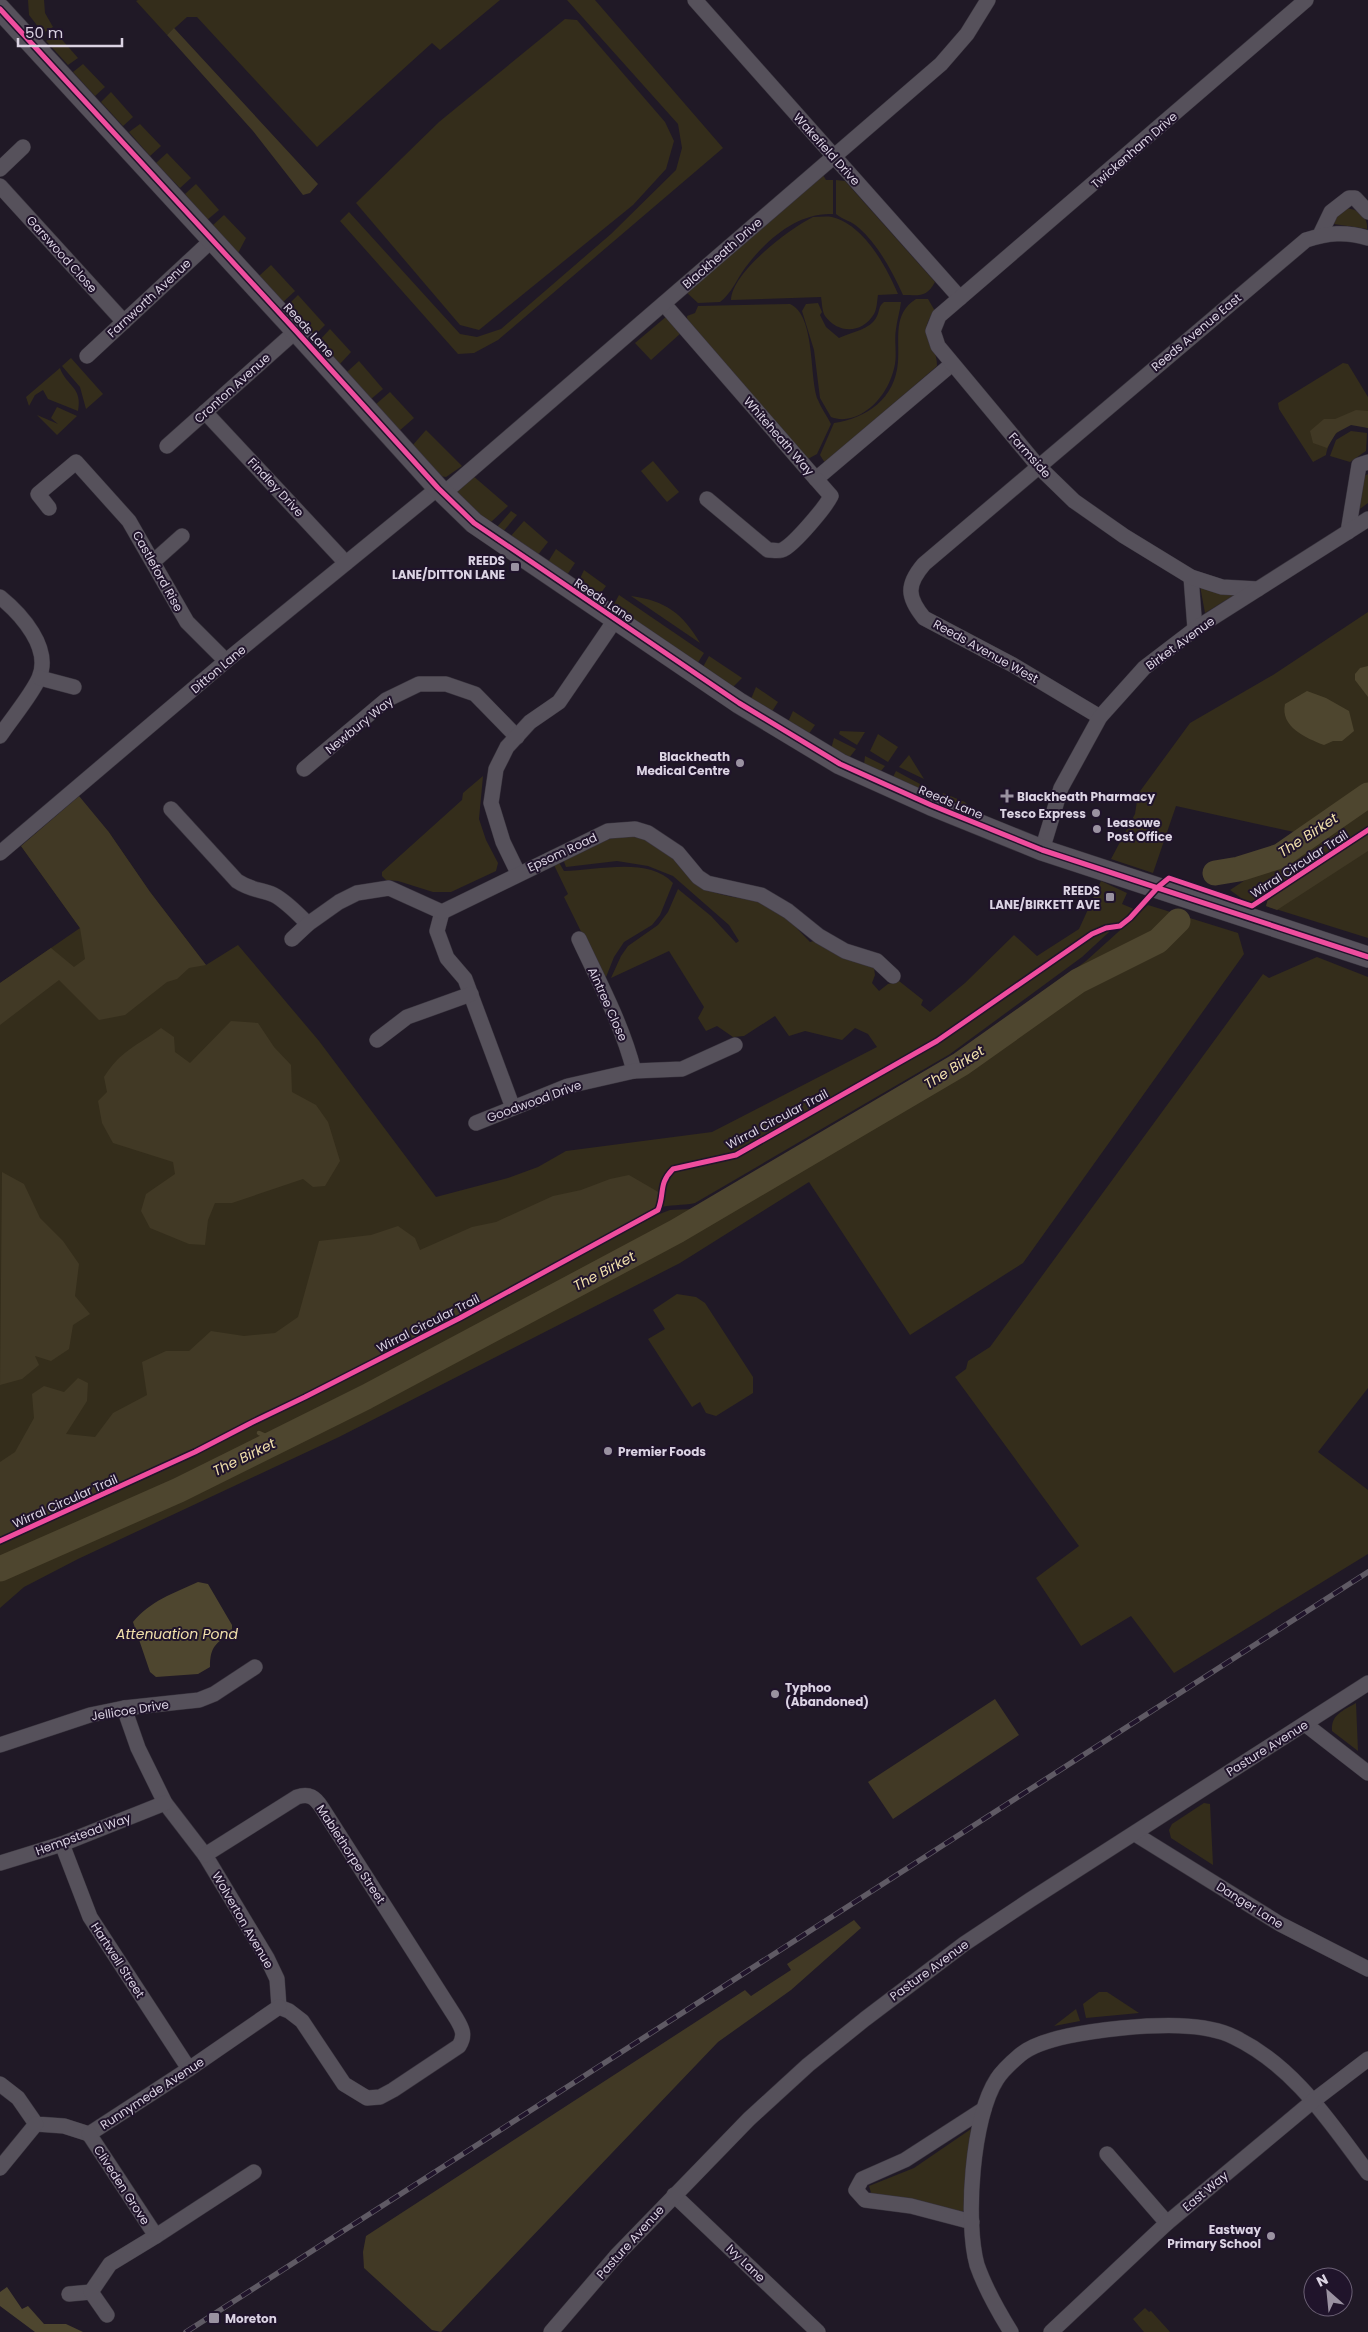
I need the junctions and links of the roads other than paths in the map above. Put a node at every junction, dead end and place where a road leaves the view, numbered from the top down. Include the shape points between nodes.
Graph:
1 (695, 0) edge
2 (988, 0) edge
3 (1306, 0) edge
4 (0, 9) edge
5 (23, 148) dead end
6 (834, 157) junction
7 (0, 169) edge
8 (0, 186) edge
9 (1368, 212) edge
10 (1320, 235) junction
11 (1368, 238) edge
12 (212, 240) junction
13 (960, 298) junction
14 (664, 304) junction
15 (124, 322) junction
16 (296, 331) junction
17 (87, 356) dead end
18 (952, 364) junction
19 (206, 412) junction
20 (167, 446) dead end
21 (1368, 462) edge
22 (1038, 466) junction
23 (816, 479) junction
24 (440, 491) junction
25 (707, 499) dead end
26 (48, 508) dead end
27 (1368, 519) edge
28 (1348, 532) junction
29 (182, 536) dead end
30 (154, 561) junction
31 (346, 563) junction
32 (1191, 577) junction
33 (1258, 589) junction
34 (0, 596) edge
35 (615, 620) junction
36 (1195, 629) junction
37 (226, 661) junction
38 (40, 678) junction
39 (74, 687) dead end
40 (1100, 718) junction
41 (0, 736) edge
42 (517, 737) junction
43 (304, 770) dead end
44 (171, 809) dead end
45 (1042, 850) junction
46 (0, 853) edge
47 (518, 873) junction
48 (442, 912) junction
49 (308, 924) junction
50 (292, 939) dead end
51 (578, 939) dead end
52 (1368, 957) edge
53 (892, 976) dead end
54 (471, 994) junction
55 (377, 1040) dead end
56 (735, 1045) dead end
57 (634, 1070) junction
58 (513, 1108) junction
59 (476, 1123) dead end
60 (255, 1667) dead end
61 (1368, 1684) edge
62 (124, 1708) junction
63 (1305, 1724) junction
64 (0, 1745) edge
65 (1368, 1773) edge
66 (165, 1803) junction
67 (1135, 1834) junction
68 (62, 1844) junction
69 (205, 1856) junction
70 (0, 1863) edge
71 (1368, 1969) edge
72 (279, 2007) junction
73 (1368, 2059) edge
74 (189, 2069) junction
75 (0, 2084) edge
76 (1313, 2101) junction
77 (984, 2109) junction
78 (36, 2124) junction
79 (89, 2134) junction
80 (1108, 2154) dead end
81 (0, 2168) edge
82 (254, 2172) dead end
83 (1368, 2172) edge
84 (674, 2194) junction
85 (972, 2222) junction
86 (1167, 2222) junction
87 (156, 2236) junction
88 (92, 2292) junction
89 (68, 2294) dead end
90 (107, 2315) dead end
91 (551, 2332) edge
92 (818, 2332) edge
93 (1011, 2332) edge
94 (1051, 2332) edge

1 - 6 street, Wakefield Drive
2 - 6 street, Blackheath Drive via 955,50
3 - 13 street, Twickenham Drive
4 - 12 street, Reeds Lane
5 - 7 street
6 - 13 street, Wakefield Drive
6 - 14 street, Blackheath Drive
8 - 15 street, Garswood Close
9 - 10 street via 1355,198 1349,198 1331,212
10 - 11 street, Reeds Avenue East via 1351,233
10 - 22 street, Reeds Avenue East via 1306,240
12 - 15 street, Farnworth Avenue
12 - 16 street, Reeds Lane
13 - 18 street, Farmside via 939,316 933,331 938,346
14 - 23 street, Whiteheath Way
14 - 24 street, Blackheath Drive
15 - 17 street, Farnworth Avenue
16 - 19 street, Cronton Avenue
16 - 24 street, Reeds Lane
18 - 22 street, Farmside
18 - 23 street, Whiteheath Way
19 - 20 street, Cronton Avenue
19 - 31 street, Findley Drive
21 - 28 street via 1359,466
22 - 32 street, Farmside via 1074,501
22 - 40 street, Reeds Avenue West via 924,564 914,576 910,592 924,618 1013,665
23 - 25 street via 831,496 825,508 783,550 768,550
24 - 31 street, Ditton Lane
24 - 35 street, Reeds Lane via 474,523
26 - 30 street, Castleford Rise via 38,494 76,462 129,521
27 - 28 street, Birket Avenue
28 - 33 street, Birket Avenue
29 - 30 street
30 - 37 street, Castleford Rise via 180,612
31 - 37 street, Ditton Lane
32 - 33 street, Farmside via 1222,587
32 - 36 street
33 - 36 street, Birket Avenue
34 - 38 street via 17,610 40,649
35 - 42 street, Epsom Road via 559,702 530,722
35 - 45 street, Reeds Lane via 739,703 840,764
36 - 40 street, Birket Avenue via 1144,668
37 - 46 street, Ditton Lane
38 - 39 street
38 - 41 street
40 - 45 street, Birket Avenue via 1061,788
42 - 43 street, Newbury Way via 475,694 446,684 419,684 386,700
42 - 47 street, Epsom Road via 507,747 496,769 491,803 502,842
44 - 49 street via 237,881 249,889 274,895
45 - 52 street, Reeds Lane
47 - 48 street
47 - 53 street, Epsom Road via 608,831 635,829 648,833 678,852 698,877 708,883 761,895 845,951 877,961
48 - 49 street via 389,888 357,893
48 - 54 street via 438,931 447,958 465,979
49 - 50 street
51 - 57 street, Aintree Close via 616,1018
54 - 55 street via 407,1017
54 - 58 street
56 - 57 street, Goodwood Drive via 682,1068
57 - 58 street, Goodwood Drive via 568,1086
58 - 59 street, Goodwood Drive
60 - 62 street, Jellicoe Drive via 199,1700
61 - 63 street, Pasture Avenue
62 - 64 street, Jellicoe Drive via 90,1715
62 - 66 street, Wolverton Avenue via 138,1748
63 - 65 street
63 - 67 street, Pasture Avenue
66 - 68 street, Hempstead Way
66 - 69 street, Wolverton Avenue
67 - 71 street, Danger Lane via 1280,1924
67 - 84 street, Pasture Avenue via 964,1944 886,2002 748,2119
68 - 70 street, Hempstead Way
68 - 74 street, Hartwell Street via 90,1917
69 - 72 street, Wolverton Avenue via 270,1965 277,1980
69 - 72 street, Mablethorpe Street via 297,1797 312,1796 464,2034 459,2046 393,2090 380,2097 367,2098 344,2084 302,2021
72 - 74 street, Runnymede Avenue
73 - 76 street, East Way
74 - 79 street, Runnymede Avenue
75 - 78 street via 18,2098
76 - 77 street via 1290,2074 1233,2036 1181,2026 1141,2026 1053,2039 1021,2053 997,2079
76 - 83 street
76 - 86 street, East Way
77 - 85 street via 974,2166
77 - 85 street via 905,2160 862,2179 856,2190 865,2200 911,2206
78 - 79 street, Runnymede Avenue via 64,2126
78 - 81 street
79 - 87 street, Cliveden Grove
80 - 86 street
82 - 87 street, Cliveden Grove
84 - 91 street, Pasture Avenue
84 - 92 street, Ivy Lane
85 - 93 street via 977,2264
86 - 94 street, East Way
87 - 88 street, Cliveden Grove via 110,2264
88 - 89 street
88 - 90 street

